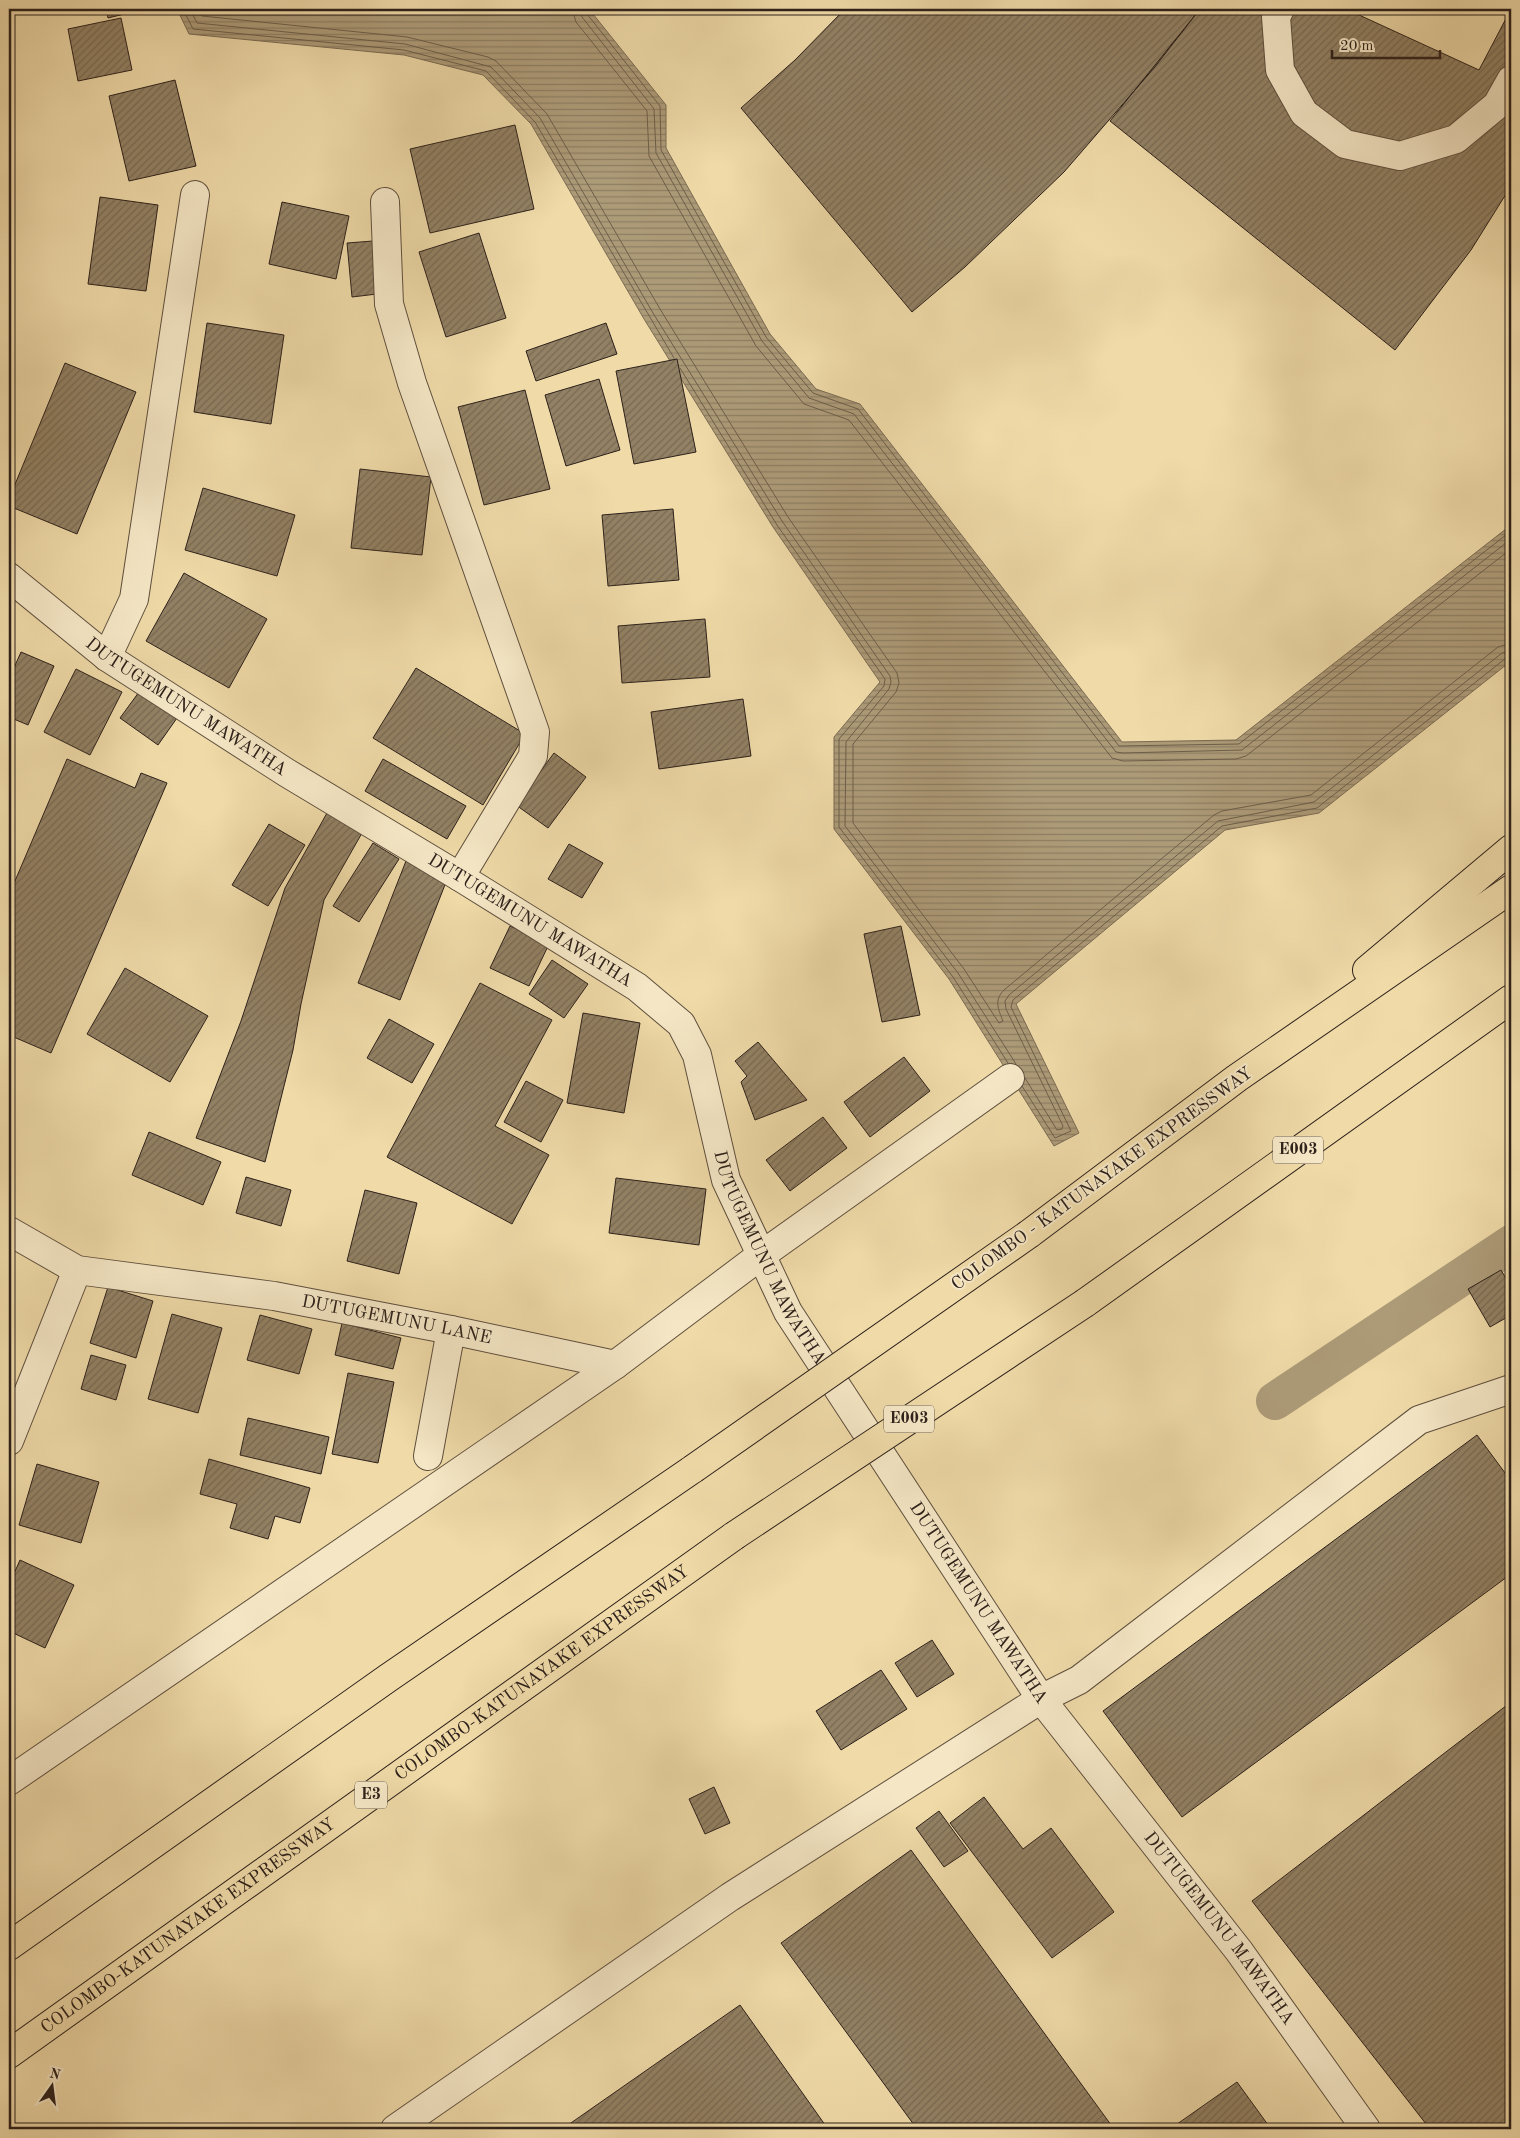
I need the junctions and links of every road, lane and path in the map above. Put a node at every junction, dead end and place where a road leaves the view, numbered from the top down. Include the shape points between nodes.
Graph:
1 (1280, 9) edge
2 (1511, 80) edge
3 (195, 195) dead end
4 (385, 202) dead end
5 (9, 577) edge
6 (107, 657) junction
7 (1511, 849) edge
8 (460, 877) junction
9 (1511, 890) edge
10 (1511, 999) edge
11 (1010, 1078) dead end
12 (1237, 1078) junction
13 (9, 1231) edge
14 (760, 1256) junction
15 (77, 1270) junction
16 (451, 1330) junction
17 (615, 1364) junction
18 (1511, 1389) edge
19 (9, 1441) edge
20 (428, 1456) dead end
21 (734, 1536) joint
22 (1041, 1699) junction
23 (9, 1781) edge
24 (9, 1946) edge
25 (9, 2054) edge
26 (395, 2129) edge
27 (1366, 2129) edge

1 - 2 street via 1276,17 1280,70 1304,113 1345,144 1400,156 1456,139 1497,105
3 - 6 street via 134,600
4 - 8 street via 389,304 412,383 535,732 533,756
5 - 6 street, DUTUGEMUNU MAWATHA
6 - 8 street, DUTUGEMUNU MAWATHA via 287,773
7 - 12 highway
8 - 14 street, DUTUGEMUNU MAWATHA via 637,987 681,1024 697,1055 726,1180
9 - 12 highway, COLOMBO - KATUNAYAKE EXPRESSWAY
10 - 21 highway, E003, bridge via 1085,1303
11 - 14 street
12 - 24 highway, COLOMBO - KATUNAYAKE EXPRESSWAY, bridge via 1029,1234 388,1678
13 - 15 street, DUTUGEMUNU LANE
14 - 17 street
14 - 22 street, DUTUGEMUNU MAWATHA via 788,1312
15 - 16 street, DUTUGEMUNU LANE via 274,1296
15 - 19 street
16 - 17 street, DUTUGEMUNU LANE
16 - 20 street
17 - 23 street
18 - 22 street via 1419,1420 1079,1680
21 - 25 highway, COLOMBO-KATUNAYAKE EXPRESSWAY / E3
22 - 26 street via 730,1897
22 - 27 street, DUTUGEMUNU MAWATHA via 1239,1951

